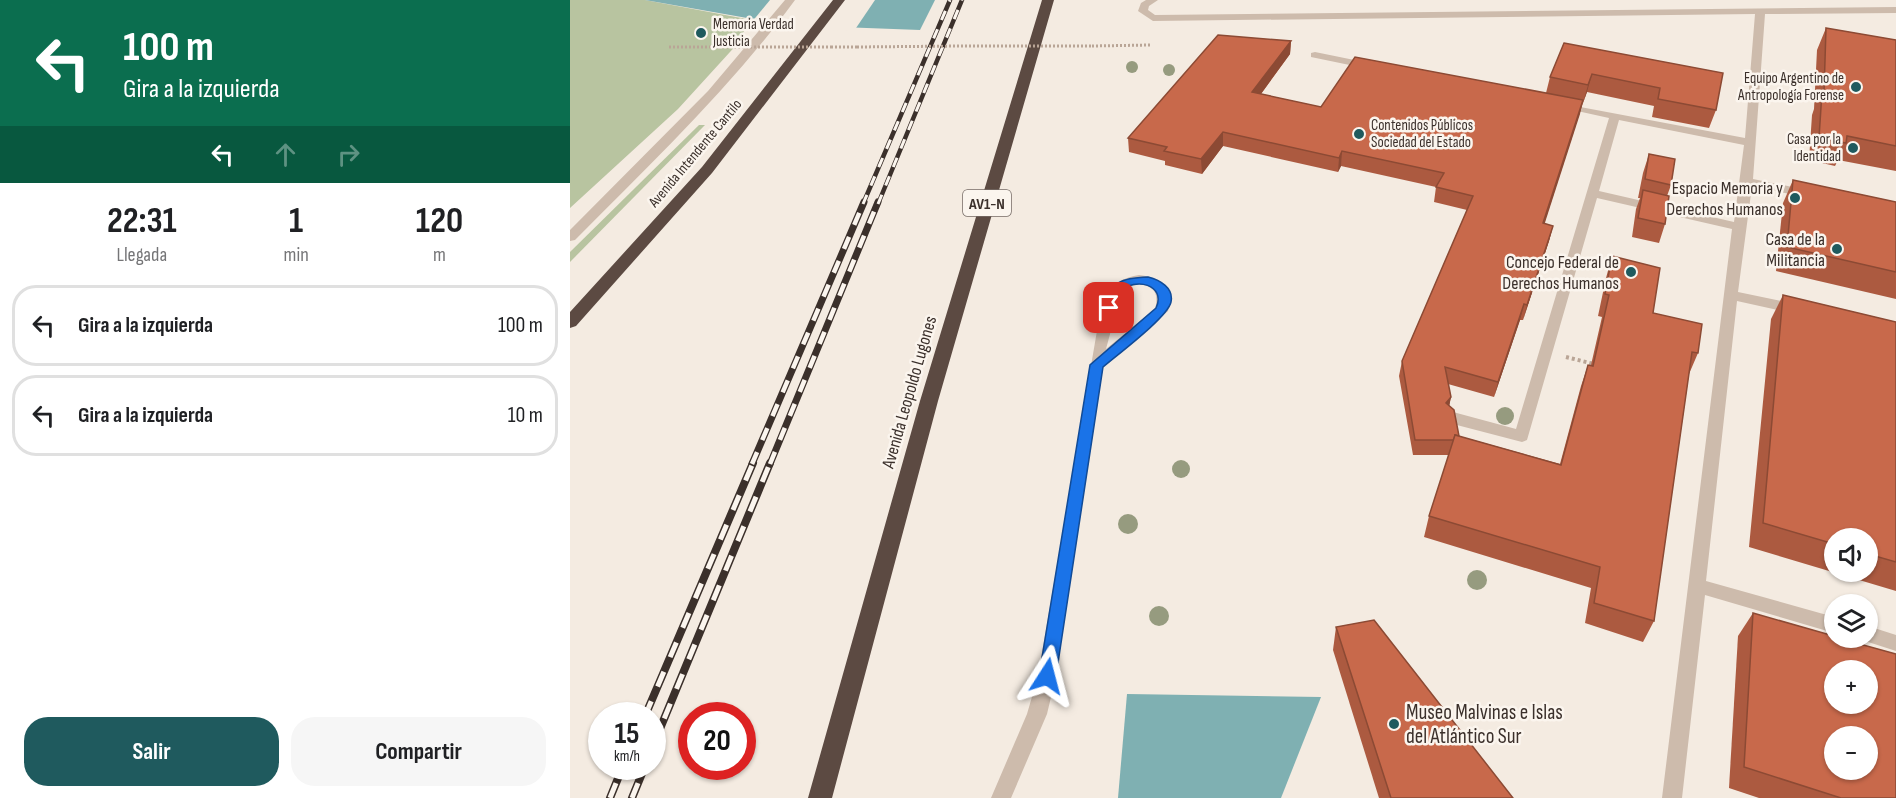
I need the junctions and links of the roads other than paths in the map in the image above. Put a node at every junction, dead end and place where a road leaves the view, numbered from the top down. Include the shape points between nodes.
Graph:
1 (790, 0) edge
2 (839, 0) edge
3 (1048, 0) edge
4 (1153, 0) edge
5 (1691, 0) edge
6 (1760, 10) junction
7 (1896, 10) edge
8 (1701, 11) junction
9 (1315, 55) dead end
10 (1384, 69) edge
11 (1546, 101) edge
12 (1615, 115) junction
13 (1751, 142) junction
14 (1747, 181) junction
15 (1591, 193) junction
16 (1816, 195) edge
17 (1739, 227) junction
18 (570, 237) edge
19 (1731, 295) junction
20 (1808, 312) edge
21 (573, 318) edge
22 (1097, 365) junction
23 (1453, 418) edge
24 (1695, 585) junction
25 (1824, 622) edge
26 (1878, 637) edge
27 (1896, 643) edge
28 (820, 798) edge
29 (1001, 798) edge
30 (1672, 798) edge

1 - 18 street, Avenida Intendente Cantilo via 698,110
2 - 21 highway, Avenida Intendente Cantilo via 707,170
3 - 28 highway, Avenida Leopoldo Lugones / AV1-N via 929,401
4 - 8 street via 1144,5 1143,11 1153,18
5 - 8 street
6 - 7 street
6 - 8 street
6 - 13 street
9 - 10 street
11 - 12 street
12 - 13 street
12 - 15 street
13 - 14 street
14 - 16 street
14 - 17 street
15 - 17 street
15 - 23 street via 1522,436
17 - 19 street
19 - 20 street
19 - 24 street
22 - 22 street via 1161,310 1166,301 1160,285 1137,280 1116,290
22 - 29 street via 1047,676 1037,714
24 - 25 street
24 - 30 street
26 - 27 street

